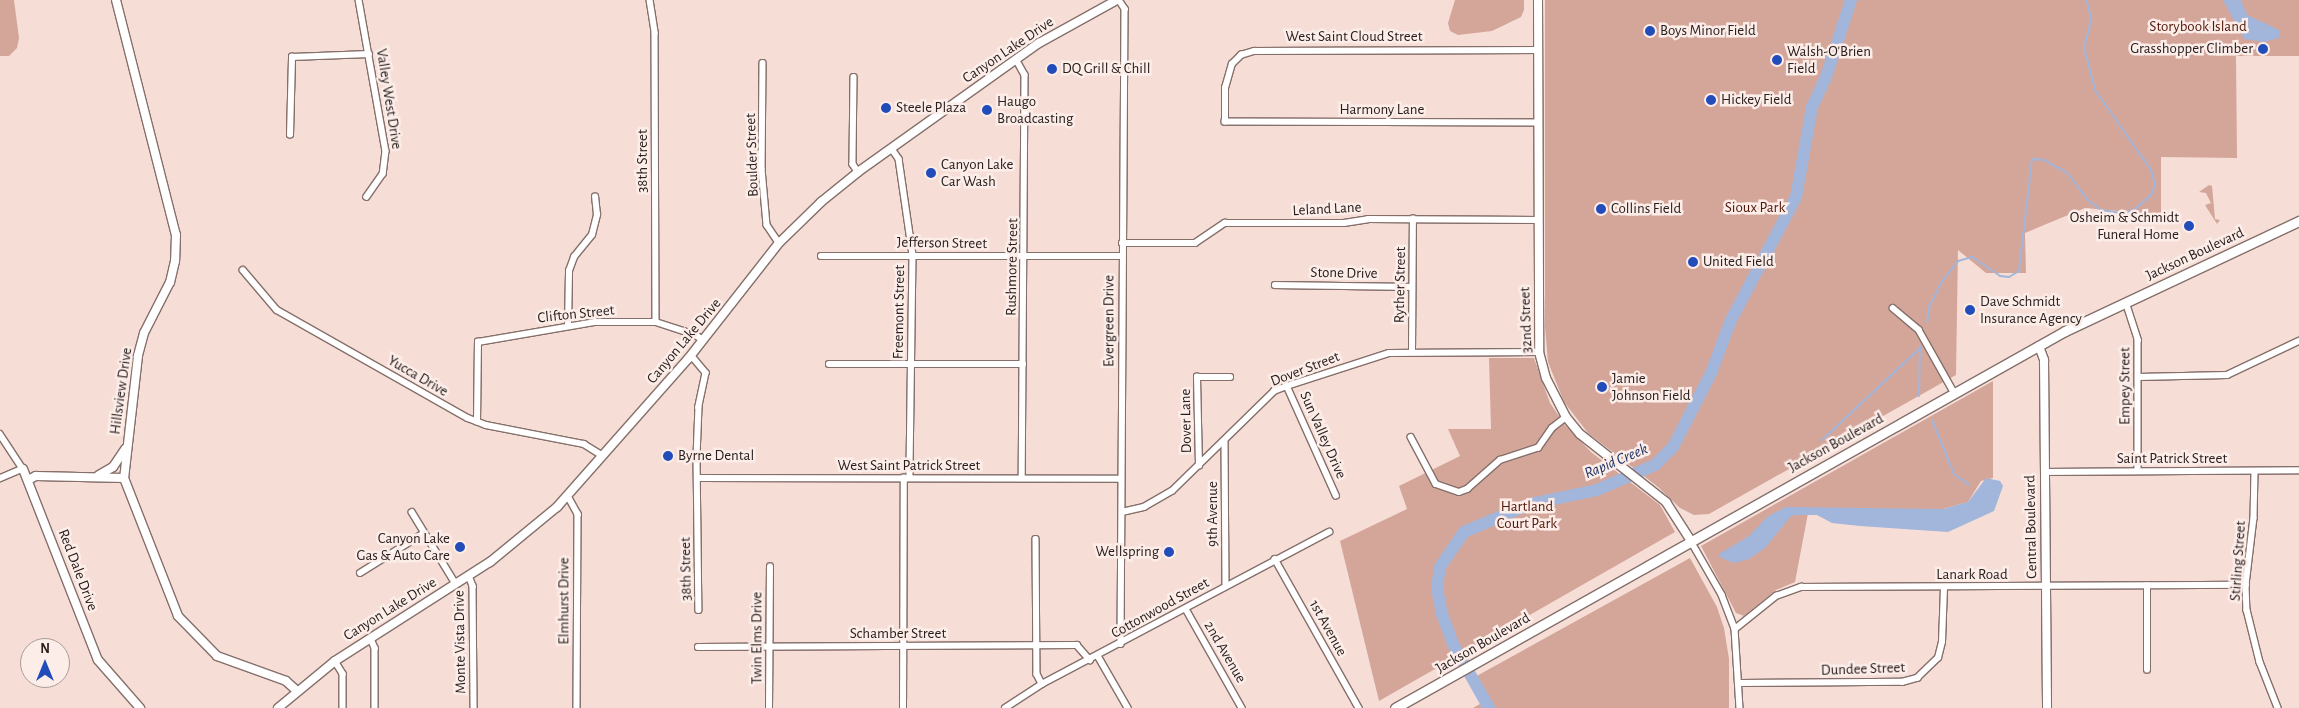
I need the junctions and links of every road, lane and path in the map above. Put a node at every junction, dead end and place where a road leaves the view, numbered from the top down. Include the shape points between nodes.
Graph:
1 (117, 0) edge
2 (359, 0) edge
3 (650, 0) edge
4 (1118, 0) edge
5 (1538, 0) edge
6 (1539, 50) junction
7 (369, 54) junction
8 (1016, 59) junction
9 (763, 63) dead end
10 (854, 77) dead end
11 (1225, 122) joint
12 (1539, 123) junction
13 (290, 135) dead end
14 (892, 149) junction
15 (858, 172) junction
16 (368, 197) dead end
17 (595, 197) dead end
18 (1414, 219) junction
19 (1539, 220) junction
20 (2299, 221) edge
21 (779, 243) junction
22 (1122, 243) junction
23 (913, 254) junction
24 (821, 256) dead end
25 (1122, 256) junction
26 (1025, 257) junction
27 (243, 270) dead end
28 (1275, 285) dead end
29 (1412, 287) junction
30 (2126, 302) junction
31 (1893, 308) dead end
32 (656, 322) junction
33 (568, 325) junction
34 (703, 340) junction
35 (2299, 341) edge
36 (2039, 346) junction
37 (1412, 351) junction
38 (1539, 352) junction
39 (691, 355) junction
40 (829, 364) dead end
41 (911, 364) junction
42 (1023, 364) junction
43 (1230, 377) dead end
44 (2138, 377) junction
45 (1287, 386) junction
46 (1954, 392) junction
47 (1566, 417) junction
48 (477, 422) junction
49 (0, 434) edge
50 (129, 436) junction
51 (1411, 437) dead end
52 (1225, 442) junction
53 (604, 456) junction
54 (1200, 466) junction
55 (23, 469) junction
56 (2299, 470) edge
57 (2138, 471) junction
58 (2255, 471) junction
59 (2044, 472) junction
60 (99, 475) junction
61 (124, 478) junction
62 (697, 478) junction
63 (907, 478) junction
64 (1022, 478) junction
65 (1120, 478) junction
66 (0, 479) edge
67 (28, 480) junction
68 (1336, 495) dead end
69 (568, 496) junction
70 (412, 512) dead end
71 (1122, 512) junction
72 (1328, 532) dead end
73 (424, 534) junction
74 (1036, 538) dead end
75 (1691, 541) junction
76 (1275, 559) junction
77 (770, 567) dead end
78 (360, 573) dead end
79 (469, 576) junction
80 (456, 584) junction
81 (2246, 585) junction
82 (1226, 586) junction
83 (2147, 586) junction
84 (2046, 587) junction
85 (1944, 588) junction
86 (1186, 609) junction
87 (699, 610) dead end
88 (1736, 628) junction
89 (371, 639) junction
90 (1121, 644) junction
91 (769, 646) junction
92 (903, 646) junction
93 (1037, 646) junction
94 (698, 647) dead end
95 (1098, 656) junction
96 (1090, 660) junction
97 (335, 661) junction
98 (2147, 670) dead end
99 (1740, 682) junction
100 (1042, 684) junction
101 (296, 690) junction
102 (1007, 707) edge
103 (140, 708) edge
104 (278, 708) edge
105 (343, 708) edge
106 (376, 708) edge
107 (474, 708) edge
108 (577, 708) edge
109 (769, 708) edge
110 (903, 708) edge
111 (1128, 708) edge
112 (1242, 708) edge
113 (1359, 708) edge
114 (1395, 708) edge
115 (1740, 708) edge
116 (2046, 708) edge
117 (2278, 708) edge

1 - 50 street, Hillsview Drive via 176,235 170,282 144,333 138,356
2 - 7 street, Valley West Drive
3 - 32 street, 38th Street via 655,33
4 - 8 street, Canyon Lake Drive
4 - 22 street, Evergreen Drive via 1125,9
5 - 6 street, 32nd Street
6 - 11 street, West Saint Cloud Street via 1254,51 1241,55 1232,64 1227,77
6 - 12 street, 32nd Street
7 - 13 street via 292,56
7 - 16 street, Valley West Drive via 386,162 379,183
8 - 14 street, Canyon Lake Drive
8 - 26 street, Rushmore Street via 1025,75
9 - 21 street, Boulder Street via 762,169 768,225
10 - 15 street via 853,164
11 - 12 street, Harmony Lane
12 - 19 street, 32nd Street
14 - 15 street, Canyon Lake Drive
14 - 23 street, Freemont Street via 899,159
15 - 21 street, Canyon Lake Drive
17 - 33 street via 597,215 592,235 574,257 569,270
18 - 19 street, Leland Lane
18 - 22 street, Leland Lane via 1225,223 1195,243
18 - 29 street, Ryther Street
19 - 38 street, 32nd Street
20 - 30 main road, Jackson Boulevard
21 - 34 street, Canyon Lake Drive
22 - 25 street, Evergreen Drive
23 - 24 street, Jefferson Street
23 - 26 street, Jefferson Street
23 - 41 street, Freemont Street
25 - 26 street, Jefferson Street
25 - 65 street, Evergreen Drive
26 - 42 street, Rushmore Street
27 - 48 street, Yucca Drive via 277,310
28 - 29 street, Stone Drive
29 - 37 street, Ryther Street
30 - 36 main road, Jackson Boulevard
30 - 44 street, Empey Street via 2137,334
31 - 46 street via 1919,330
32 - 33 street, Clifton Street
32 - 34 street, Clifton Street via 696,334
33 - 48 street, Clifton Street via 478,342
34 - 39 street, Canyon Lake Drive
35 - 44 street via 2227,375
36 - 46 main road, Jackson Boulevard
36 - 59 street, Central Boulevard via 2044,360
37 - 38 street, Dover Street
37 - 45 street, Dover Street via 1389,353
38 - 47 street, 32nd Street via 1546,378
39 - 53 street, Canyon Lake Drive
39 - 62 street, 38th Street via 706,373 698,407
40 - 41 street
41 - 42 street
41 - 63 street, Freemont Street
42 - 64 street, Rushmore Street
43 - 54 street, Dover Lane via 1197,377
44 - 57 street, Empey Street
45 - 52 street, Dover Street via 1274,391
45 - 68 street, Sun Valley Drive
46 - 75 main road, Jackson Boulevard
47 - 51 street via 1552,428 1538,448 1500,460 1467,489 1459,492 1436,484
47 - 75 street, 32nd Street via 1580,434 1669,506
48 - 53 street, Yucca Drive via 584,444
49 - 55 street, Red Dale Drive
50 - 60 street via 120,460
50 - 61 street, Hillsview Drive
52 - 54 street, Dover Street
52 - 82 street, 9th Avenue
53 - 69 street, Canyon Lake Drive
54 - 71 street, Dover Street via 1159,500
55 - 66 street
55 - 67 street, Red Dale Drive
56 - 58 street, Saint Patrick Street
57 - 58 street, Saint Patrick Street
57 - 59 street, Saint Patrick Street
58 - 81 street, Stirling Street via 2254,518
59 - 84 street, Central Boulevard
60 - 61 street
60 - 67 street via 36,476
61 - 101 street, Hillsview Drive via 178,616 217,656 286,681
62 - 63 street, West Saint Patrick Street
62 - 87 street, 38th Street
63 - 64 street, West Saint Patrick Street
63 - 92 street, Freemont Street
64 - 65 street, West Saint Patrick Street
65 - 71 street, Evergreen Drive
67 - 103 street, Red Dale Drive via 98,660
69 - 79 street, Canyon Lake Drive via 518,541
69 - 108 street, Elmhurst Drive via 578,514
70 - 73 street, Monte Vista Drive
71 - 90 street, Evergreen Drive
72 - 76 street, Cottonwood Street
73 - 78 street
73 - 80 street, Monte Vista Drive
74 - 93 street
75 - 88 street, 32nd Street via 1722,595
75 - 114 main road, Jackson Boulevard
76 - 82 street, Cottonwood Street
76 - 113 street, 1st Avenue
77 - 91 street, Twin Elms Drive
79 - 80 street, Canyon Lake Drive
79 - 107 street, Monte Vista Drive via 473,586
80 - 89 street, Canyon Lake Drive
81 - 83 street, Lanark Road
81 - 117 street, Stirling Street via 2255,645
82 - 86 street, Cottonwood Street
83 - 84 street, Lanark Road
83 - 98 street
84 - 85 street, Lanark Road
84 - 116 street, Central Boulevard
85 - 88 street, Lanark Road via 1787,590
85 - 99 street, Dundee Street via 1942,642 1938,658 1917,678 1902,682
86 - 90 street, Cottonwood Street
86 - 112 street, 2nd Avenue
88 - 99 street, 32nd Street
89 - 97 street, Canyon Lake Drive
89 - 106 street via 375,648
90 - 95 street, Cottonwood Street
91 - 92 street, Schamber Street
91 - 94 street, Schamber Street
91 - 109 street, Twin Elms Drive
92 - 93 street, Schamber Street
92 - 110 street, Freemont Street
93 - 96 street, Schamber Street via 1077,645
93 - 100 street via 1037,674
95 - 96 street, Cottonwood Street
95 - 111 street
96 - 100 street, Cottonwood Street
97 - 101 street, Canyon Lake Drive
97 - 105 street via 343,674
99 - 115 street, 32nd Street
100 - 102 street, Cottonwood Street
101 - 104 street, Canyon Lake Drive

